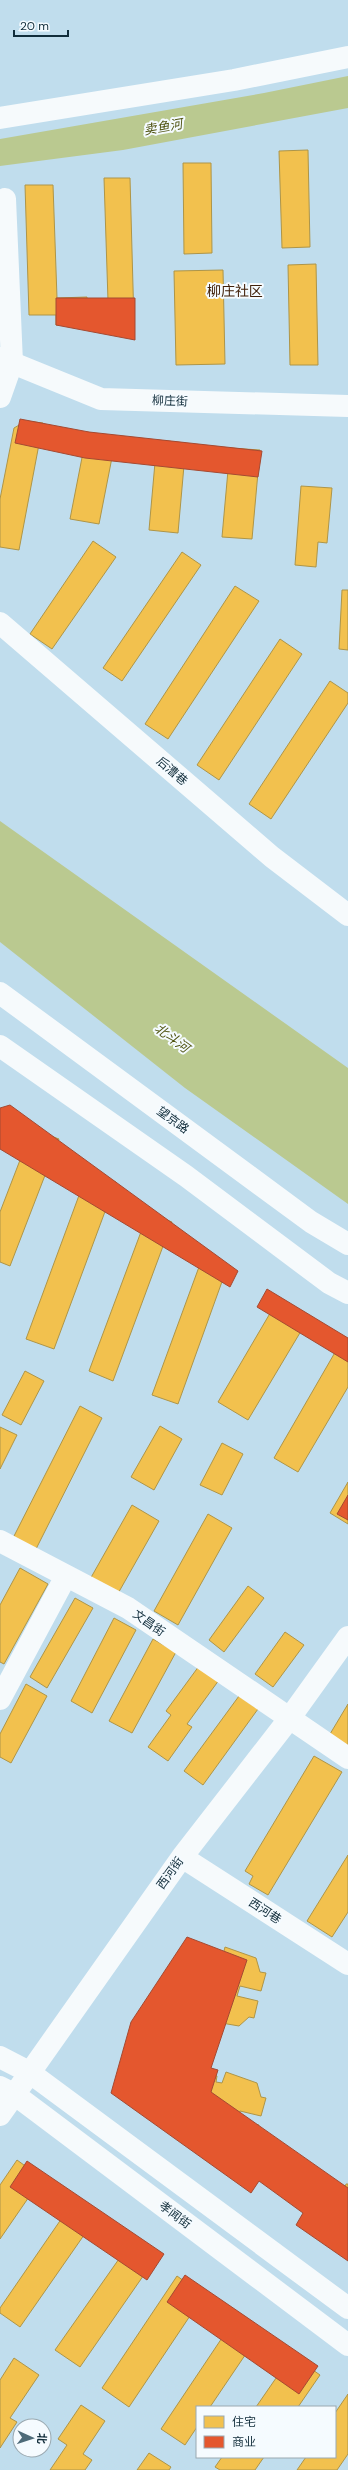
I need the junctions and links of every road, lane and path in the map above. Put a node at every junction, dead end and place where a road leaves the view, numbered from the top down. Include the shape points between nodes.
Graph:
1 (348, 57) edge
2 (0, 118) edge
3 (5, 199) dead end
4 (6, 361) edge
5 (0, 397) edge
6 (348, 406) edge
7 (0, 623) edge
8 (348, 915) edge
9 (0, 993) edge
10 (0, 1046) edge
11 (348, 1244) edge
12 (348, 1293) edge
13 (0, 1541) edge
14 (66, 1576) junction
15 (348, 1637) edge
16 (0, 1699) edge
17 (289, 1719) junction
18 (348, 1758) edge
19 (182, 1857) junction
20 (348, 1964) edge
21 (0, 2057) edge
22 (29, 2072) junction
23 (7, 2090) edge
24 (0, 2115) edge
25 (348, 2308) edge
26 (348, 2345) edge

1 - 2 street via 234,80
3 - 4 street
4 - 5 street
4 - 6 street, 柳庄街 via 101,399
7 - 8 street, 后漕巷 via 272,857
9 - 11 street, 望京路 via 311,1222
10 - 12 street via 186,1176 329,1283
13 - 14 street, 文昌街
14 - 16 street
14 - 17 street, 文昌街 via 128,1608
15 - 17 street, 西河街
17 - 18 street, 文昌街
17 - 19 street, 西河街
19 - 20 street, 西河巷
19 - 22 street, 西河街
21 - 22 street
22 - 23 street, 西河街
22 - 25 street
23 - 24 street, 西河街
23 - 26 street, 孝闻街

